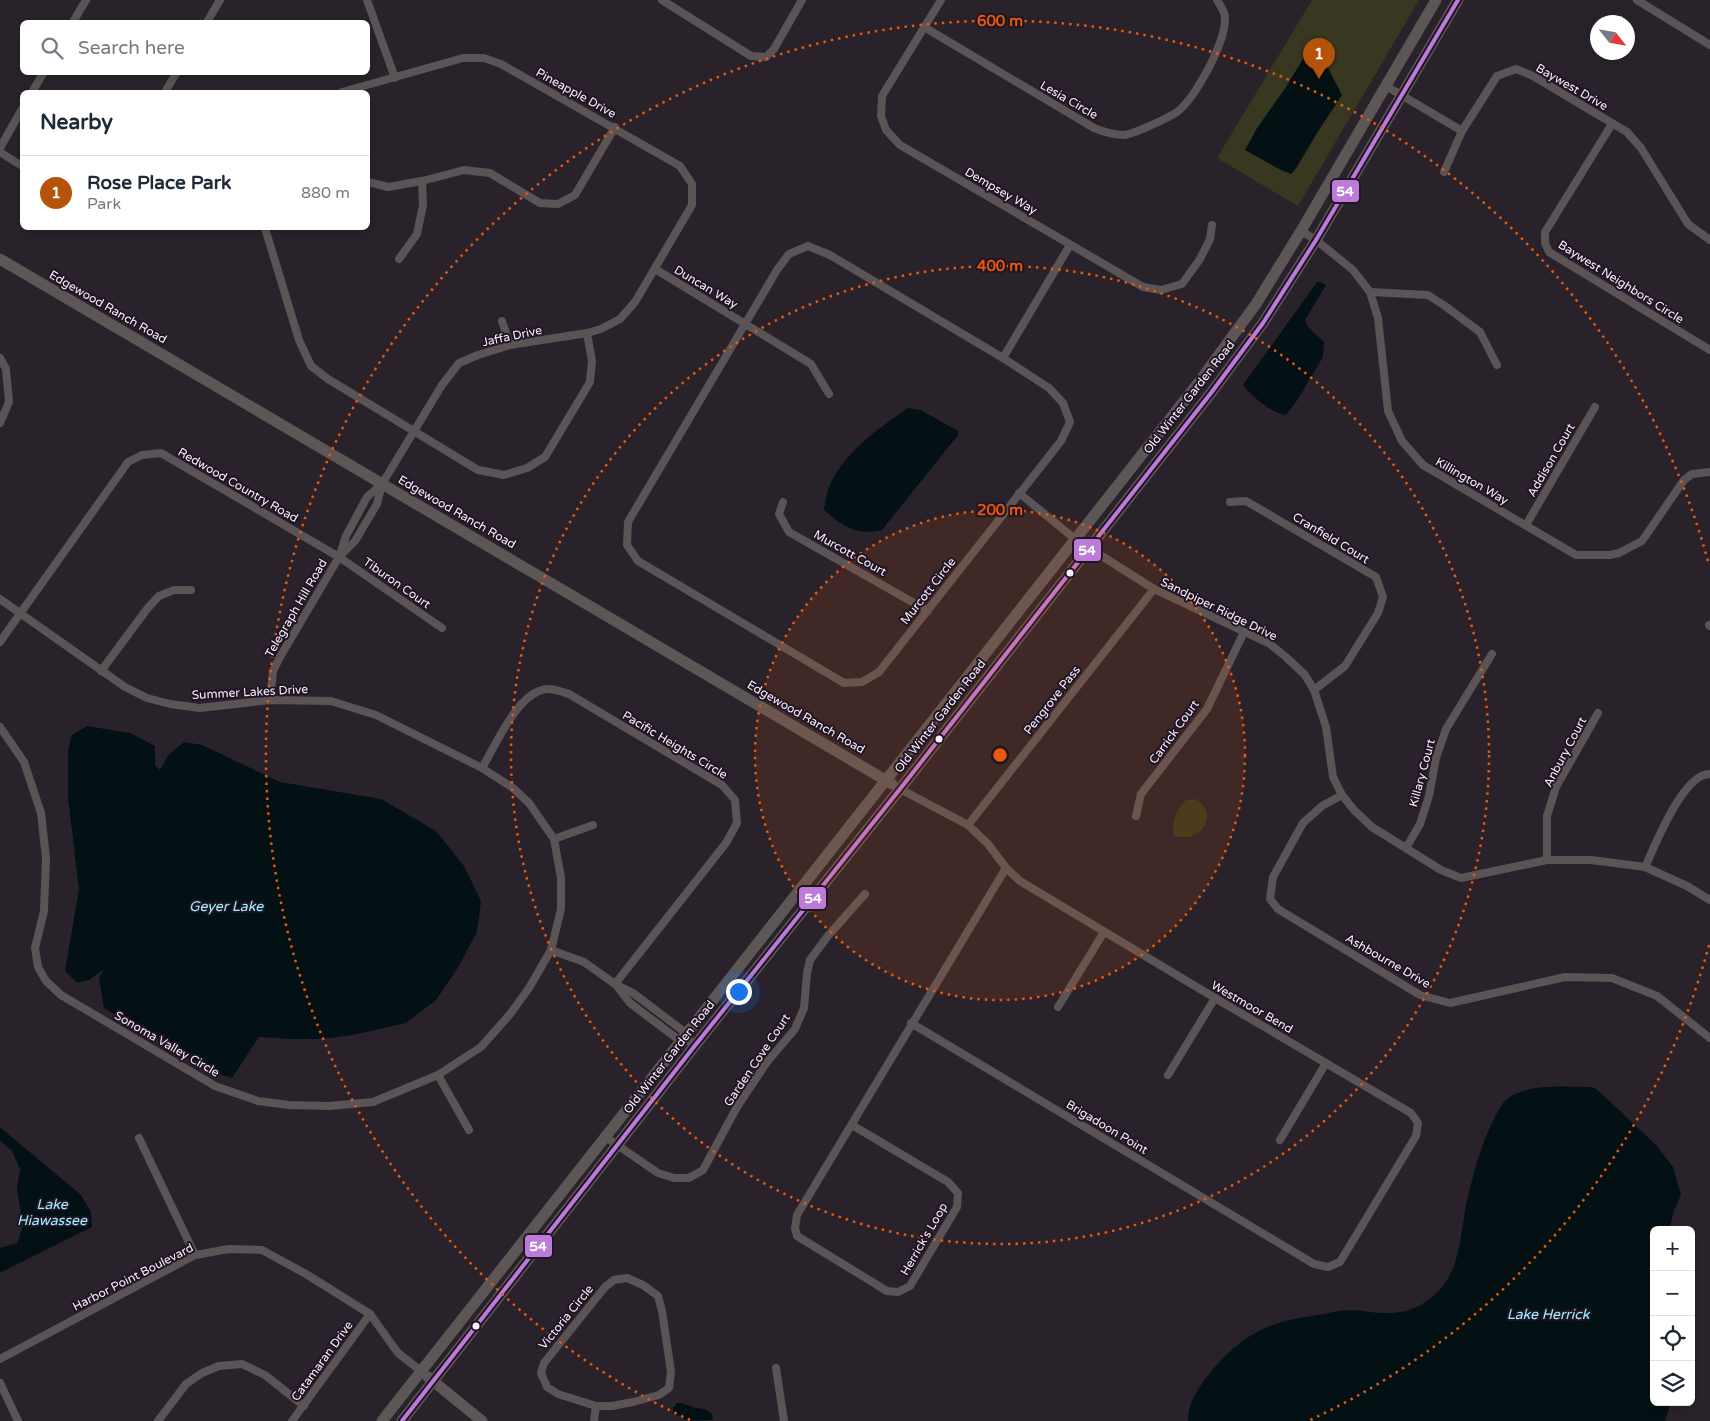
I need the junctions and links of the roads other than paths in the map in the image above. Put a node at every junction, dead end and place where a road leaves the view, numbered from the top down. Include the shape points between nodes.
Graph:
1 (86, 0) edge
2 (220, 0) edge
3 (367, 0) edge
4 (802, 0) edge
5 (941, 0) edge
6 (1217, 0) edge
7 (1436, 0) edge
8 (1458, 0) edge
9 (1637, 0) edge
10 (666, 1) edge
11 (74, 20) edge
12 (208, 20) edge
13 (924, 28) junction
14 (1710, 45) edge
15 (42, 75) edge
16 (175, 75) edge
17 (395, 78) junction
18 (1386, 86) junction
19 (33, 90) edge
20 (166, 90) edge
21 (350, 90) edge
22 (1401, 95) junction
23 (20, 113) edge
24 (1612, 124) junction
25 (615, 127) junction
26 (1462, 132) junction
27 (0, 148) edge
28 (0, 152) edge
29 (20, 165) edge
30 (1444, 172) dead end
31 (422, 181) junction
32 (370, 183) edge
33 (1212, 225) dead end
34 (266, 230) edge
35 (1301, 231) junction
36 (1316, 240) junction
37 (1710, 240) edge
38 (1070, 245) junction
39 (399, 259) dead end
40 (0, 260) edge
41 (655, 269) junction
42 (1370, 292) junction
43 (502, 321) dead end
44 (745, 323) junction
45 (587, 333) junction
46 (510, 346) junction
47 (1710, 350) edge
48 (0, 358) edge
49 (1004, 358) junction
50 (1498, 365) dead end
51 (829, 394) dead end
52 (1595, 407) dead end
53 (0, 423) edge
54 (414, 432) junction
55 (1710, 472) edge
56 (382, 484) junction
57 (1019, 493) junction
58 (783, 502) dead end
59 (1230, 502) dead end
60 (1526, 525) junction
61 (1075, 539) junction
62 (1088, 549) junction
63 (339, 558) junction
64 (1154, 589) junction
65 (191, 590) dead end
66 (0, 599) edge
67 (928, 611) junction
68 (19, 613) junction
69 (442, 628) dead end
70 (1244, 632) junction
71 (0, 642) edge
72 (1492, 654) dead end
73 (101, 670) junction
74 (1314, 690) junction
75 (270, 700) junction
76 (1598, 713) dead end
77 (0, 727) edge
78 (482, 768) junction
79 (1710, 774) edge
80 (886, 780) junction
81 (900, 788) junction
82 (1342, 795) junction
83 (1136, 816) dead end
84 (593, 825) dead end
85 (968, 825) junction
86 (554, 839) junction
87 (1406, 848) junction
88 (1547, 860) junction
89 (1645, 867) junction
90 (1006, 868) junction
91 (865, 894) dead end
92 (1710, 900) edge
93 (1104, 932) junction
94 (551, 950) junction
95 (615, 984) junction
96 (1215, 998) junction
97 (1058, 1007) dead end
98 (911, 1023) junction
99 (683, 1037) junction
100 (1710, 1038) edge
101 (694, 1048) junction
102 (1326, 1063) junction
103 (438, 1075) junction
104 (1168, 1075) dead end
105 (852, 1125) junction
106 (469, 1130) dead end
107 (604, 1136) junction
108 (139, 1138) dead end
109 (1280, 1140) dead end
110 (618, 1146) junction
111 (1291, 1251) joint
112 (196, 1256) junction
113 (370, 1314) junction
114 (0, 1359) edge
115 (776, 1368) dead end
116 (421, 1371) junction
117 (433, 1380) junction
118 (0, 1383) edge
119 (304, 1406) junction
120 (596, 1406) junction
121 (18, 1421) edge
122 (158, 1421) edge
123 (292, 1421) edge
124 (382, 1421) edge
125 (402, 1421) edge
126 (482, 1421) edge
127 (594, 1421) edge
128 (784, 1421) edge

1 - 11 street
2 - 12 street
3 - 17 street
4 - 10 street via 766,57 751,56
5 - 13 street, Dempsey Way
6 - 13 street, Lesia Circle via 1225,16 1222,38 1193,94 1177,112 1126,135 1094,128
7 - 18 main road, Old Winter Garden Road
8 - 22 main road, Old Winter Garden Road
9 - 14 street
13 - 38 street, Dempsey Way via 882,96 881,116 886,130 900,145
15 - 19 street
16 - 20 street
17 - 21 street, Pineapple Drive
17 - 25 street, Pineapple Drive via 463,58 484,58 501,64
18 - 22 street
18 - 35 main road, Old Winter Garden Road
22 - 26 street
22 - 36 main road, Old Winter Garden Road
23 - 27 street
24 - 26 street, Baywest Drive via 1516,69 1498,76
24 - 37 street via 1627,132 1641,148 1688,224
24 - 47 street, Baywest Neighbors Circle via 1545,232 1545,243 1549,252
25 - 31 street via 574,195 558,204 540,203 490,173 464,170
25 - 41 street, Pineapple Drive via 680,166 692,184 692,205
26 - 30 street
28 - 29 street
31 - 32 street via 388,188
31 - 39 street via 423,205 417,234
33 - 38 street, Dempsey Way via 1210,239 1200,259 1182,284 1161,290 1143,288
34 - 54 street via 299,340 311,366
35 - 36 street, Killington Way
35 - 61 main road, Old Winter Garden Road via 1256,304
36 - 42 street, Killington Way via 1353,270
36 - 62 main road, Old Winter Garden Road via 1263,323
38 - 49 street
40 - 56 main road, Edgewood Ranch Road
41 - 44 street, Duncan Way
41 - 45 street, Jaffa Drive via 635,302 620,319
42 - 50 street via 1428,296 1480,332
42 - 60 street, Killington Way via 1378,318 1388,411 1402,441 1423,465
43 - 46 street
44 - 49 street, Murcott Circle via 789,254 808,246 830,255
44 - 51 street, Duncan Way via 811,364
44 - 67 street, Murcott Circle via 628,522 627,544 638,561 844,683 862,682 879,672
45 - 46 street, Jaffa Drive
45 - 54 street via 592,361 590,382 546,457 527,468 504,475 478,470
46 - 54 street, Jaffa Drive via 459,363
48 - 53 street via 6,369 9,402
49 - 57 street, Murcott Circle via 1048,388 1063,403 1070,422 1061,441
52 - 60 street, Addison Court
54 - 56 street, Jaffa Drive
55 - 60 street, Killington Way via 1692,474 1684,480 1642,542 1619,553 1576,555
56 - 63 street, Telegraph Hill Road via 377,504 355,541
56 - 63 street, Telegraph Hill Road via 367,497 346,536
56 - 80 main road, Edgewood Ranch Road
57 - 61 street, Sandpiper Ridge Drive
57 - 67 street, Murcott Circle
58 - 67 street, Murcott Court via 779,514 789,532
59 - 74 street, Cranfield Court via 1246,501 1376,577 1383,597 1378,613 1344,666
61 - 62 street, Sandpiper Ridge Drive
61 - 80 main road, Old Winter Garden Road
62 - 64 street, Sandpiper Ridge Drive
62 - 81 main road, Old Winter Garden Road
63 - 68 street, Redwood Country Road via 161,453 142,455 128,462
63 - 69 street, Tiburon Court
63 - 75 street, Telegraph Hill Road via 273,670
64 - 70 street, Sandpiper Ridge Drive
64 - 85 street, Pengrove Pass
65 - 73 street via 174,590 158,596
66 - 68 street, Summer Lakes Drive
68 - 71 street
68 - 73 street, Summer Lakes Drive
70 - 74 street, Sandpiper Ridge Drive via 1270,644 1286,657
70 - 83 street, Carrick Court via 1207,709 1141,794
72 - 87 street, Killary Court via 1446,729 1420,824
73 - 75 street, Summer Lakes Drive via 147,698 170,704 200,708
74 - 82 street, Sandpiper Ridge Drive via 1326,727 1333,777
75 - 78 street, Summer Lakes Drive via 331,701 376,716
76 - 88 street, Anbury Court via 1556,787 1547,816
77 - 103 street, Sonoma Valley Circle via 24,762 41,813 46,876 44,911 35,948 38,968 46,981 62,995 215,1086 258,1101 329,1106 373,1102
78 - 86 street, Summer Lakes Drive via 529,803
78 - 95 street, Pacific Heights Circle via 518,705 531,694 555,689 569,694 722,784 735,800 737,822 726,843
79 - 89 street via 1688,786 1670,814
80 - 81 main road, Edgewood Ranch Road
80 - 99 main road, Old Winter Garden Road
81 - 85 street, Westmoor Bend
81 - 101 main road, Old Winter Garden Road
82 - 87 street, Sandpiper Ridge Drive via 1372,827
82 - 100 street, Ashbourne Drive via 1322,806 1303,823 1273,877 1270,899 1278,909 1420,995 1450,1003 1565,977 1612,978 1657,996
84 - 86 street
85 - 90 street, Westmoor Bend
86 - 94 street, Summer Lakes Drive via 561,878 561,901
87 - 88 street, Sandpiper Ridge Drive via 1441,870 1461,878
88 - 89 street, Sandpiper Ridge Drive via 1591,860
89 - 92 street, Sandpiper Ridge Drive
90 - 93 street, Westmoor Bend via 1020,881
90 - 98 street, Herrick's Loop
91 - 110 street, Garden Cove Court via 810,960 804,1008 795,1028 737,1107 704,1170 688,1178 674,1178 658,1173
93 - 96 street, Westmoor Bend
93 - 97 street
94 - 95 street via 584,962
94 - 103 street, Sonoma Valley Circle via 511,1013 481,1047
95 - 99 street via 630,1003
96 - 102 street, Westmoor Bend
96 - 104 street
98 - 105 street, Herrick's Loop
98 - 111 street, Brigadoon Point
99 - 101 street
99 - 107 main road, Old Winter Garden Road
101 - 110 main road, Old Winter Garden Road
102 - 109 street
102 - 111 street, Westmoor Bend via 1411,1113 1418,1123 1416,1136 1340,1262 1328,1267 1314,1264
103 - 106 street
105 - 105 street, Herrick's Loop via 797,1215 797,1236 887,1291 898,1292 910,1286 957,1207 958,1193 948,1182
107 - 110 street, Garden Cove Court
107 - 116 main road, Old Winter Garden Road
108 - 112 street
110 - 117 main road, Old Winter Garden Road
112 - 113 street, Harbor Point Boulevard via 229,1249 262,1250
112 - 114 street, Harbor Point Boulevard
113 - 116 street, Harbor Point Boulevard via 398,1353
113 - 119 street, Catamaran Drive
115 - 128 street
116 - 117 main road
116 - 124 main road, Old Winter Garden Road
117 - 125 main road, Old Winter Garden Road
117 - 126 main road
118 - 121 street
119 - 122 street via 265,1375 242,1364 219,1366 186,1384
119 - 123 street, Catamaran Drive
120 - 120 street, Victoria Circle via 634,1402 659,1395 669,1388 671,1372 658,1296 627,1278 614,1280 605,1287 544,1362 541,1373 547,1387 558,1394
120 - 127 street

